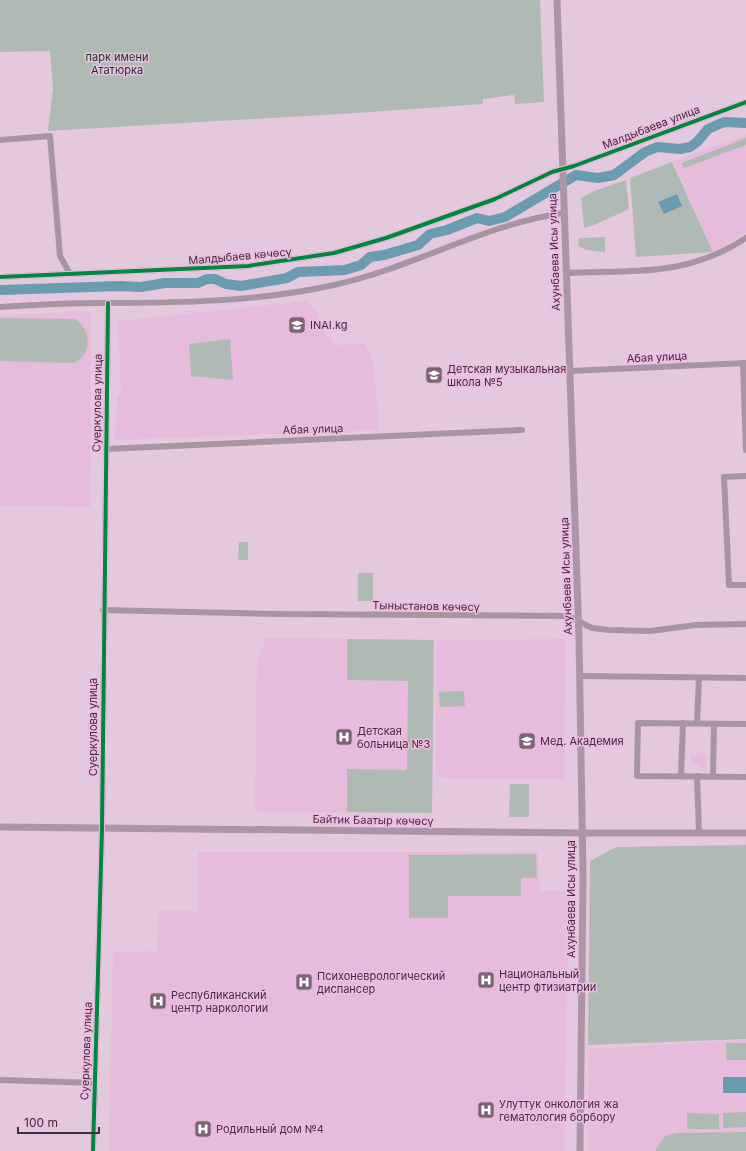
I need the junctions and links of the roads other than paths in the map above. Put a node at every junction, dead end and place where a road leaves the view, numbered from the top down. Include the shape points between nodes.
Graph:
1 (557, 0) edge
2 (746, 102) edge
3 (0, 140) edge
4 (562, 173) junction
5 (564, 213) junction
6 (746, 238) edge
7 (566, 273) junction
8 (70, 274) junction
9 (0, 277) edge
10 (108, 303) junction
11 (0, 307) edge
12 (744, 363) edge
13 (570, 371) junction
14 (522, 430) dead end
15 (106, 449) junction
16 (746, 450) edge
17 (746, 476) edge
18 (746, 585) edge
19 (103, 610) junction
20 (578, 621) junction
21 (746, 624) edge
22 (580, 676) junction
23 (699, 678) junction
24 (746, 678) edge
25 (684, 723) junction
26 (697, 723) junction
27 (714, 724) junction
28 (746, 724) edge
29 (681, 776) junction
30 (697, 776) junction
31 (713, 776) junction
32 (746, 777) edge
33 (0, 827) edge
34 (102, 829) junction
35 (581, 833) junction
36 (699, 833) junction
37 (746, 833) edge
38 (0, 1080) edge
39 (95, 1083) junction
40 (93, 1151) edge
41 (580, 1151) edge

1 - 4 main road, Ахунбаева Исы улица
2 - 4 street, Малдыбаева улица
3 - 8 street via 50,136 60,256
4 - 5 main road, Ахунбаева Исы улица
4 - 8 street, Малдыбаев көчөсү via 552,172 495,200 386,238 334,253 255,265 196,270
5 - 7 main road, Ахунбаева Исы улица
5 - 10 street via 519,221 388,270 334,285 246,298
6 - 7 street via 718,255 686,266
7 - 13 main road, Ахунбаева Исы улица
8 - 9 street, Малдыбаев көчөсү
10 - 11 street
10 - 15 street, Суеркулова улица
12 - 13 street, Абая улица
12 - 16 street
13 - 20 main road, Ахунбаева Исы улица
14 - 15 street, Абая улица
15 - 19 street, Суеркулова улица
17 - 18 street via 724,477 729,585
19 - 20 street, Тыныстанов көчөсү via 568,616
19 - 34 street, Суеркулова улица
20 - 21 street, Тыныстанов көчөсү via 592,628 636,631 667,630 696,625
20 - 22 main road, Ахунбаева Исы улица
22 - 23 street
22 - 35 main road, Ахунбаева Исы улица
23 - 24 street
23 - 26 street
25 - 26 street
25 - 29 street
25 - 29 street via 638,723 637,776
26 - 27 street
27 - 28 street
27 - 31 street
29 - 30 street
30 - 31 street
30 - 36 street
31 - 32 street
33 - 34 main road, Байтик Баатыр көчөсү
34 - 35 main road, Байтик Баатыр көчөсү
34 - 39 street, Суеркулова улица
35 - 36 main road, Байтик Баатыр көчөсү
35 - 41 main road, Ахунбаева Исы улица via 583,879
36 - 37 main road, Байтик Баатыр көчөсү
38 - 39 street
39 - 40 street, Суеркулова улица

